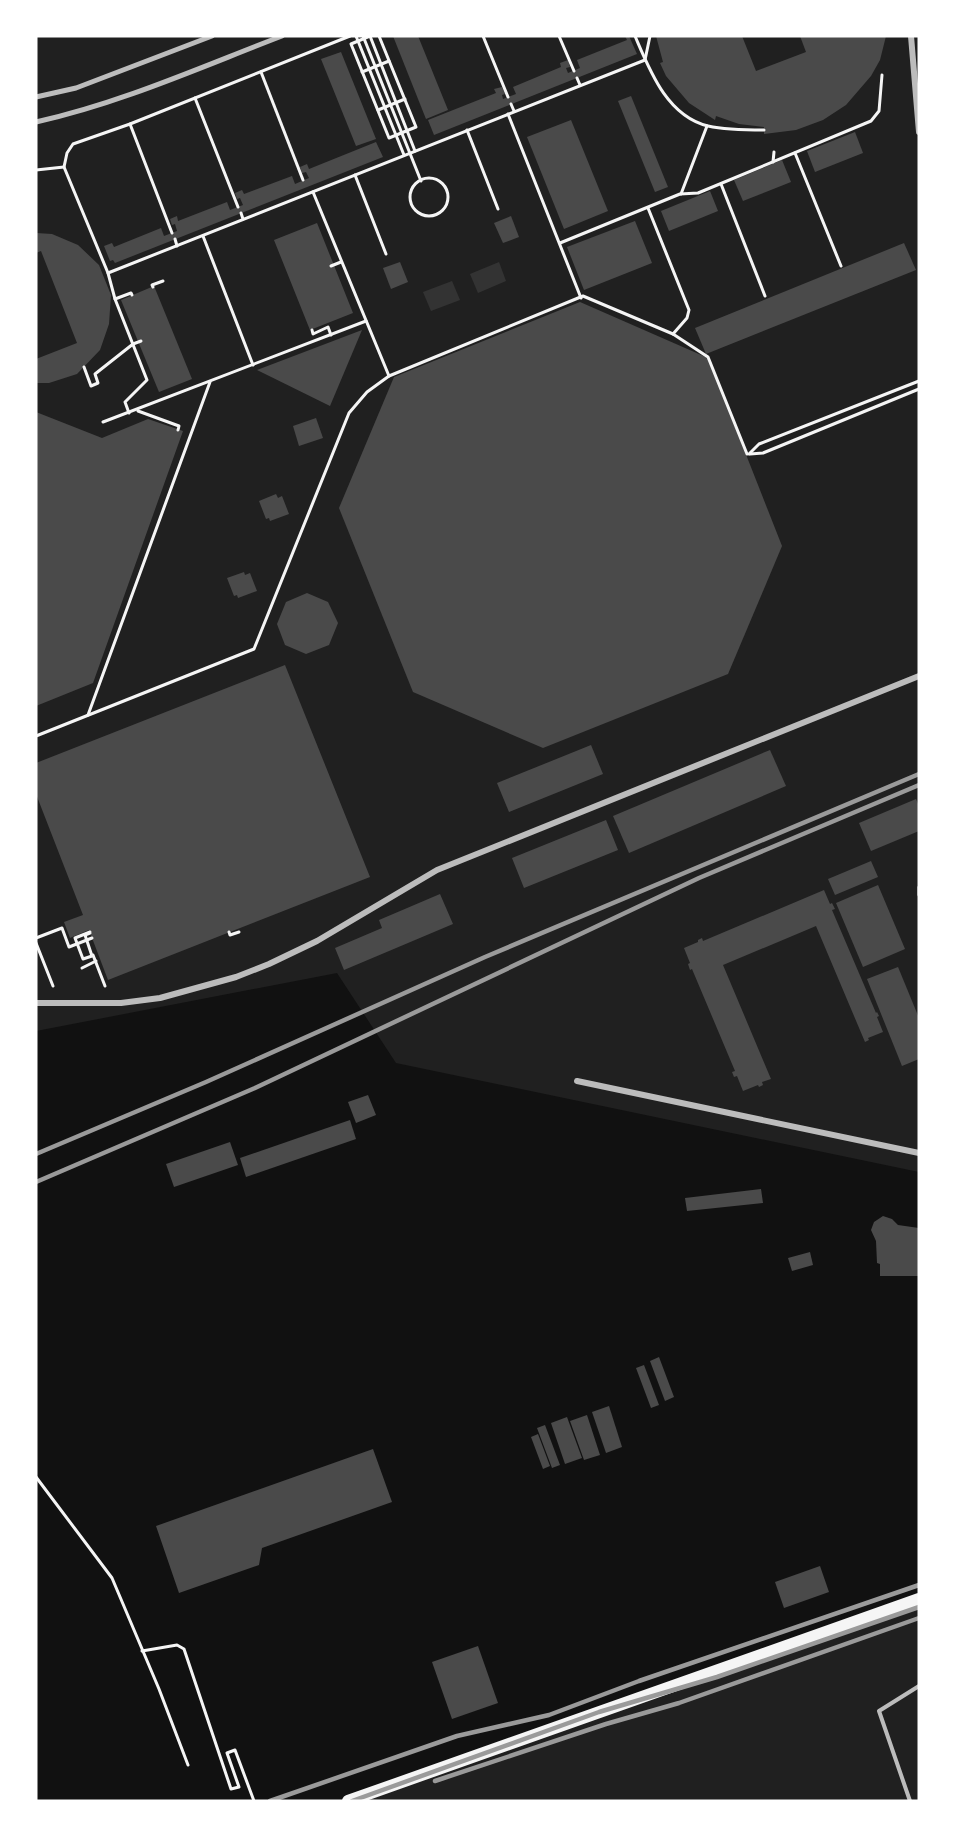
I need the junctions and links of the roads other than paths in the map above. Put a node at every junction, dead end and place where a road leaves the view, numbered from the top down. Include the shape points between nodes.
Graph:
1 (212, 36) edge
2 (282, 36) edge
3 (911, 36) edge
4 (36, 97) edge
5 (36, 122) edge
6 (919, 132) edge
7 (919, 676) edge
8 (36, 1003) edge
9 (577, 1080) dead end
10 (919, 1153) edge
11 (919, 1599) edge
12 (919, 1686) edge
13 (348, 1801) edge
14 (910, 1801) edge

1 - 4 street via 76,88
2 - 5 street via 138,91
3 - 6 street
7 - 8 street via 437,870 317,941 236,978 130,1002
9 - 10 street
11 - 13 main road
12 - 14 lane via 879,1711

